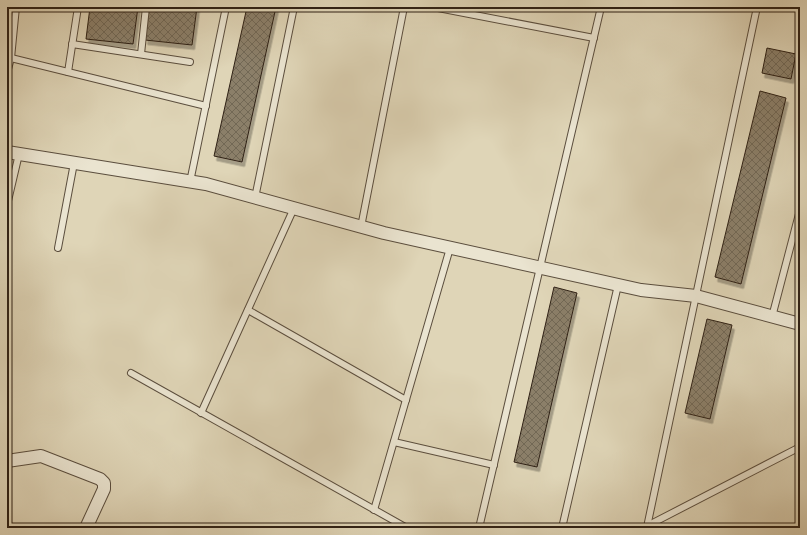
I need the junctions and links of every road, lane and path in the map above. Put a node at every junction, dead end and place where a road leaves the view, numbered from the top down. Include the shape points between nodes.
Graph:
1 (16, 7) edge
2 (78, 7) edge
3 (146, 7) edge
4 (226, 7) edge
5 (294, 7) edge
6 (404, 7) edge
7 (433, 7) edge
8 (602, 7) edge
9 (757, 7) edge
10 (594, 38) junction
11 (72, 44) junction
12 (140, 54) junction
13 (11, 58) junction
14 (190, 62) dead end
15 (68, 72) junction
16 (7, 73) edge
17 (206, 106) junction
18 (13, 153) edge
19 (74, 163) junction
20 (190, 182) junction
21 (255, 198) junction
22 (7, 205) edge
23 (294, 208) junction
24 (800, 210) edge
25 (362, 227) junction
26 (58, 248) dead end
27 (450, 248) junction
28 (540, 268) junction
29 (618, 285) junction
30 (696, 296) junction
31 (248, 310) junction
32 (772, 317) junction
33 (800, 324) edge
34 (131, 373) dead end
35 (406, 400) junction
36 (201, 413) junction
37 (394, 442) junction
38 (800, 447) edge
39 (7, 462) edge
40 (494, 465) junction
41 (374, 510) junction
42 (646, 527) edge
43 (86, 528) edge
44 (407, 528) edge
45 (479, 528) edge
46 (562, 528) edge

1 - 13 lane
2 - 11 lane
3 - 12 lane
4 - 17 lane
5 - 21 lane
6 - 25 lane
7 - 10 lane
8 - 10 lane
9 - 30 lane
10 - 28 lane
11 - 12 lane
11 - 15 lane
12 - 14 lane
13 - 15 lane
13 - 16 lane
15 - 17 lane
17 - 20 lane
18 - 19 street
18 - 22 lane
19 - 20 street
19 - 26 lane
20 - 21 street
21 - 23 street
23 - 25 street
23 - 31 lane
24 - 32 lane
25 - 27 street
27 - 28 street
27 - 35 lane
28 - 29 street
28 - 40 lane
29 - 30 street
29 - 46 lane
30 - 32 street
30 - 42 lane
31 - 35 lane
31 - 36 lane
32 - 33 street
34 - 36 lane
35 - 37 lane
36 - 41 lane
37 - 40 lane
37 - 41 lane
38 - 42 lane
39 - 43 street via 41,456 100,479 104,483 104,489
40 - 45 lane
41 - 44 lane

